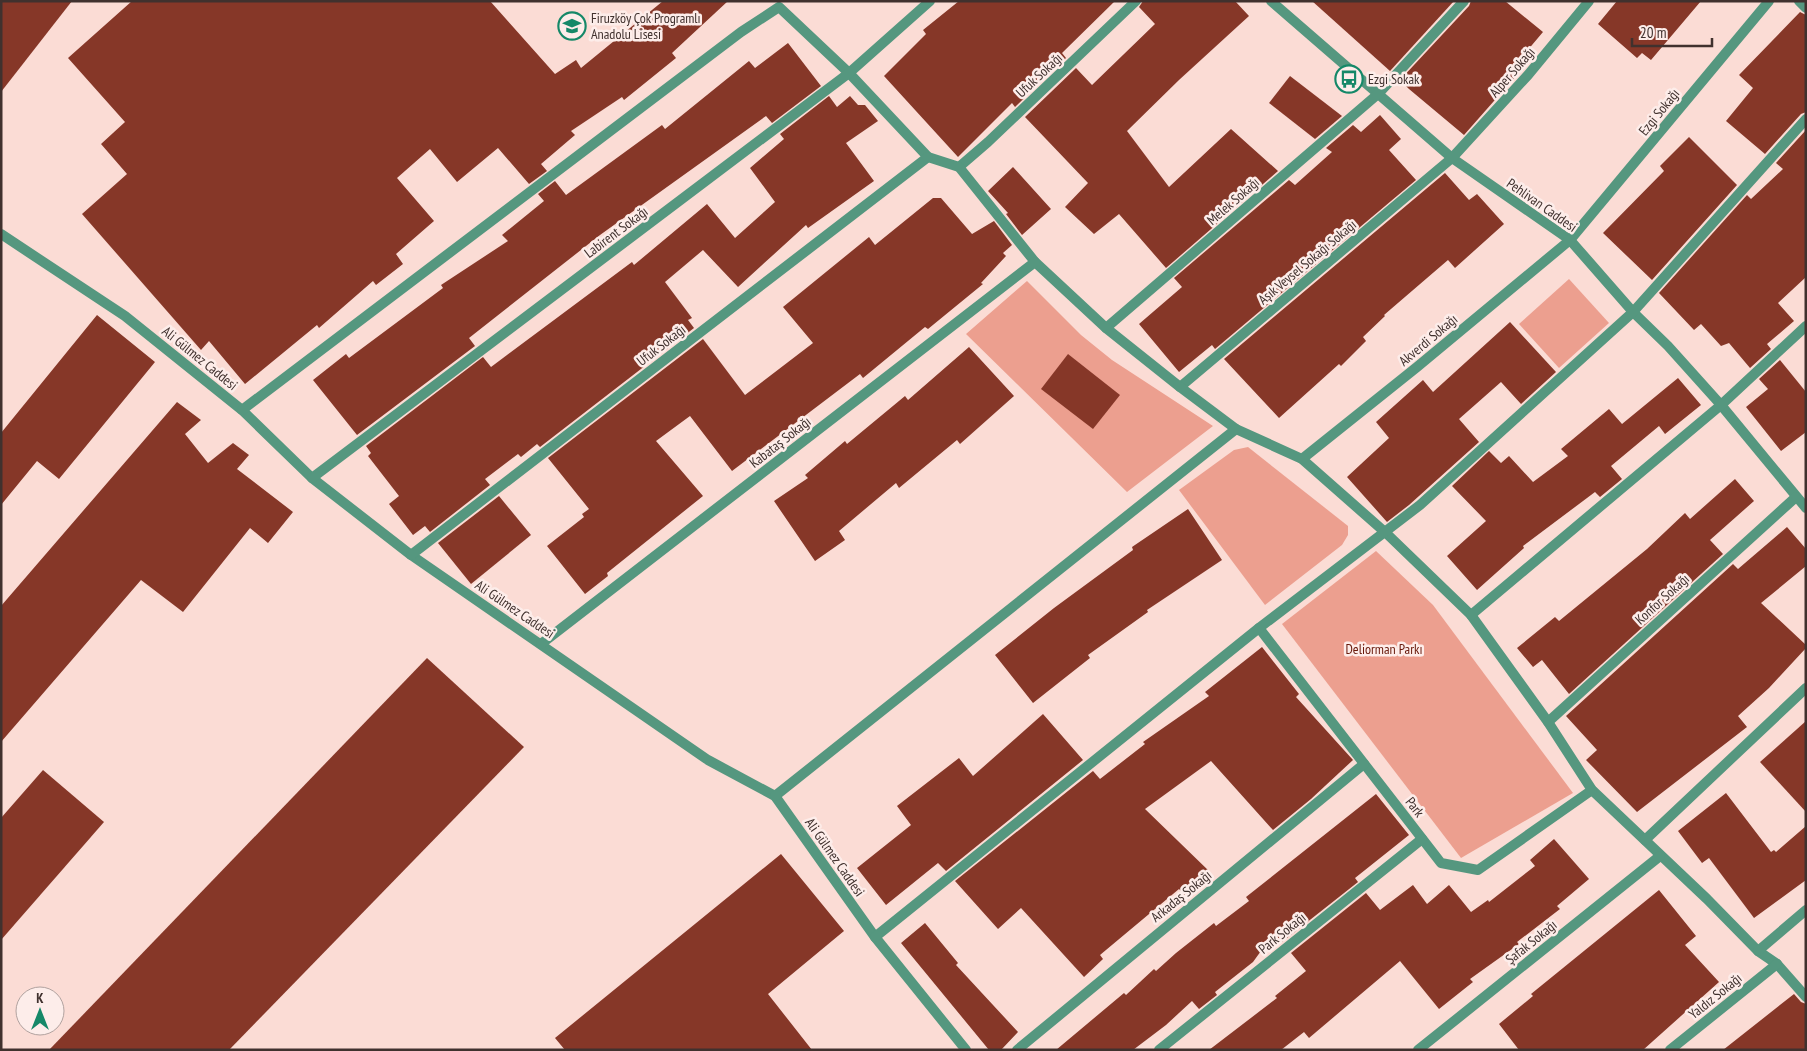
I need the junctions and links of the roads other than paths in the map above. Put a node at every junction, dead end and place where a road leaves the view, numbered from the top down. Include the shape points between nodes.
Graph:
1 (930, 1) edge
2 (1136, 1) edge
3 (1271, 1) edge
4 (1464, 1) edge
5 (1589, 1) edge
6 (1769, 1) edge
7 (1799, 1) edge
8 (1806, 8) edge
9 (849, 73) junction
10 (1378, 94) junction
11 (1806, 119) edge
12 (928, 156) junction
13 (1452, 158) junction
14 (959, 167) junction
15 (1, 234) edge
16 (1570, 240) junction
17 (1035, 262) junction
18 (1632, 312) junction
19 (1806, 326) edge
20 (1106, 328) junction
21 (1180, 387) junction
22 (1720, 405) junction
23 (242, 410) junction
24 (1236, 429) junction
25 (1302, 459) junction
26 (312, 478) junction
27 (1796, 497) junction
28 (1806, 508) edge
29 (1386, 533) junction
30 (411, 554) junction
31 (1471, 615) junction
32 (1259, 628) junction
33 (542, 644) junction
34 (1806, 688) edge
35 (1548, 722) junction
36 (1364, 764) junction
37 (1592, 790) junction
38 (775, 796) junction
39 (1422, 839) junction
40 (1645, 840) junction
41 (1660, 856) junction
42 (1806, 910) edge
43 (875, 937) junction
44 (1758, 951) junction
45 (1777, 964) junction
46 (1806, 996) edge
47 (966, 1050) edge
48 (1016, 1050) edge
49 (1159, 1050) edge
50 (1418, 1050) edge
51 (1670, 1050) edge

1 - 9 street, Labirent Sokağı
2 - 14 street, Ufuk Sokağı
3 - 10 street, Pehlivan Caddesi
4 - 10 street, Melek Sokağı
5 - 13 street, Alper Sokağı via 1528,75
6 - 16 street, Ezgi Sokağı
7 - 8 street
9 - 12 street
9 - 23 street via 779,7 741,32
9 - 26 street, Labirent Sokağı
10 - 13 street, Pehlivan Caddesi
10 - 20 street, Melek Sokağı
11 - 18 street
12 - 14 street
12 - 30 street, Ufuk Sokağı
13 - 16 street, Pehlivan Caddesi
13 - 21 street, Aşık Veysel Sokağı Sokağı
14 - 17 street
15 - 23 street, Ali Gülmez Caddesi via 125,316
16 - 18 street, Pehlivan Caddesi
16 - 25 street, Akverdi Sokağı
17 - 20 street
17 - 33 street, Kabataş Sokağı
18 - 22 street, Pehlivan Caddesi via 1668,346
18 - 29 street
19 - 22 street
20 - 21 street
21 - 24 street
22 - 27 street, Pehlivan Caddesi
22 - 31 street
23 - 26 street, Ali Gülmez Caddesi
24 - 25 street
24 - 38 street
25 - 29 street
26 - 30 street, Ali Gülmez Caddesi
27 - 28 street, Pehlivan Caddesi
27 - 35 street, Konfor Sokağı
29 - 31 street
29 - 32 street
30 - 33 street, Ali Gülmez Caddesi
31 - 35 street
32 - 36 street, Park
32 - 43 street
33 - 38 street, Ali Gülmez Caddesi via 708,760
34 - 40 street
35 - 37 street
36 - 39 street, Park
36 - 48 street, Arkadaş Sokağı
37 - 39 street, Park via 1478,870 1441,863
37 - 40 street
38 - 43 street, Ali Gülmez Caddesi
39 - 49 street, Park Sokağı
40 - 41 street
41 - 44 street
41 - 50 street, Şafak Sokağı
42 - 44 street
43 - 47 street, Ali Gülmez Caddesi
44 - 45 street
45 - 46 street
45 - 51 street, Yaldız Sokağı

